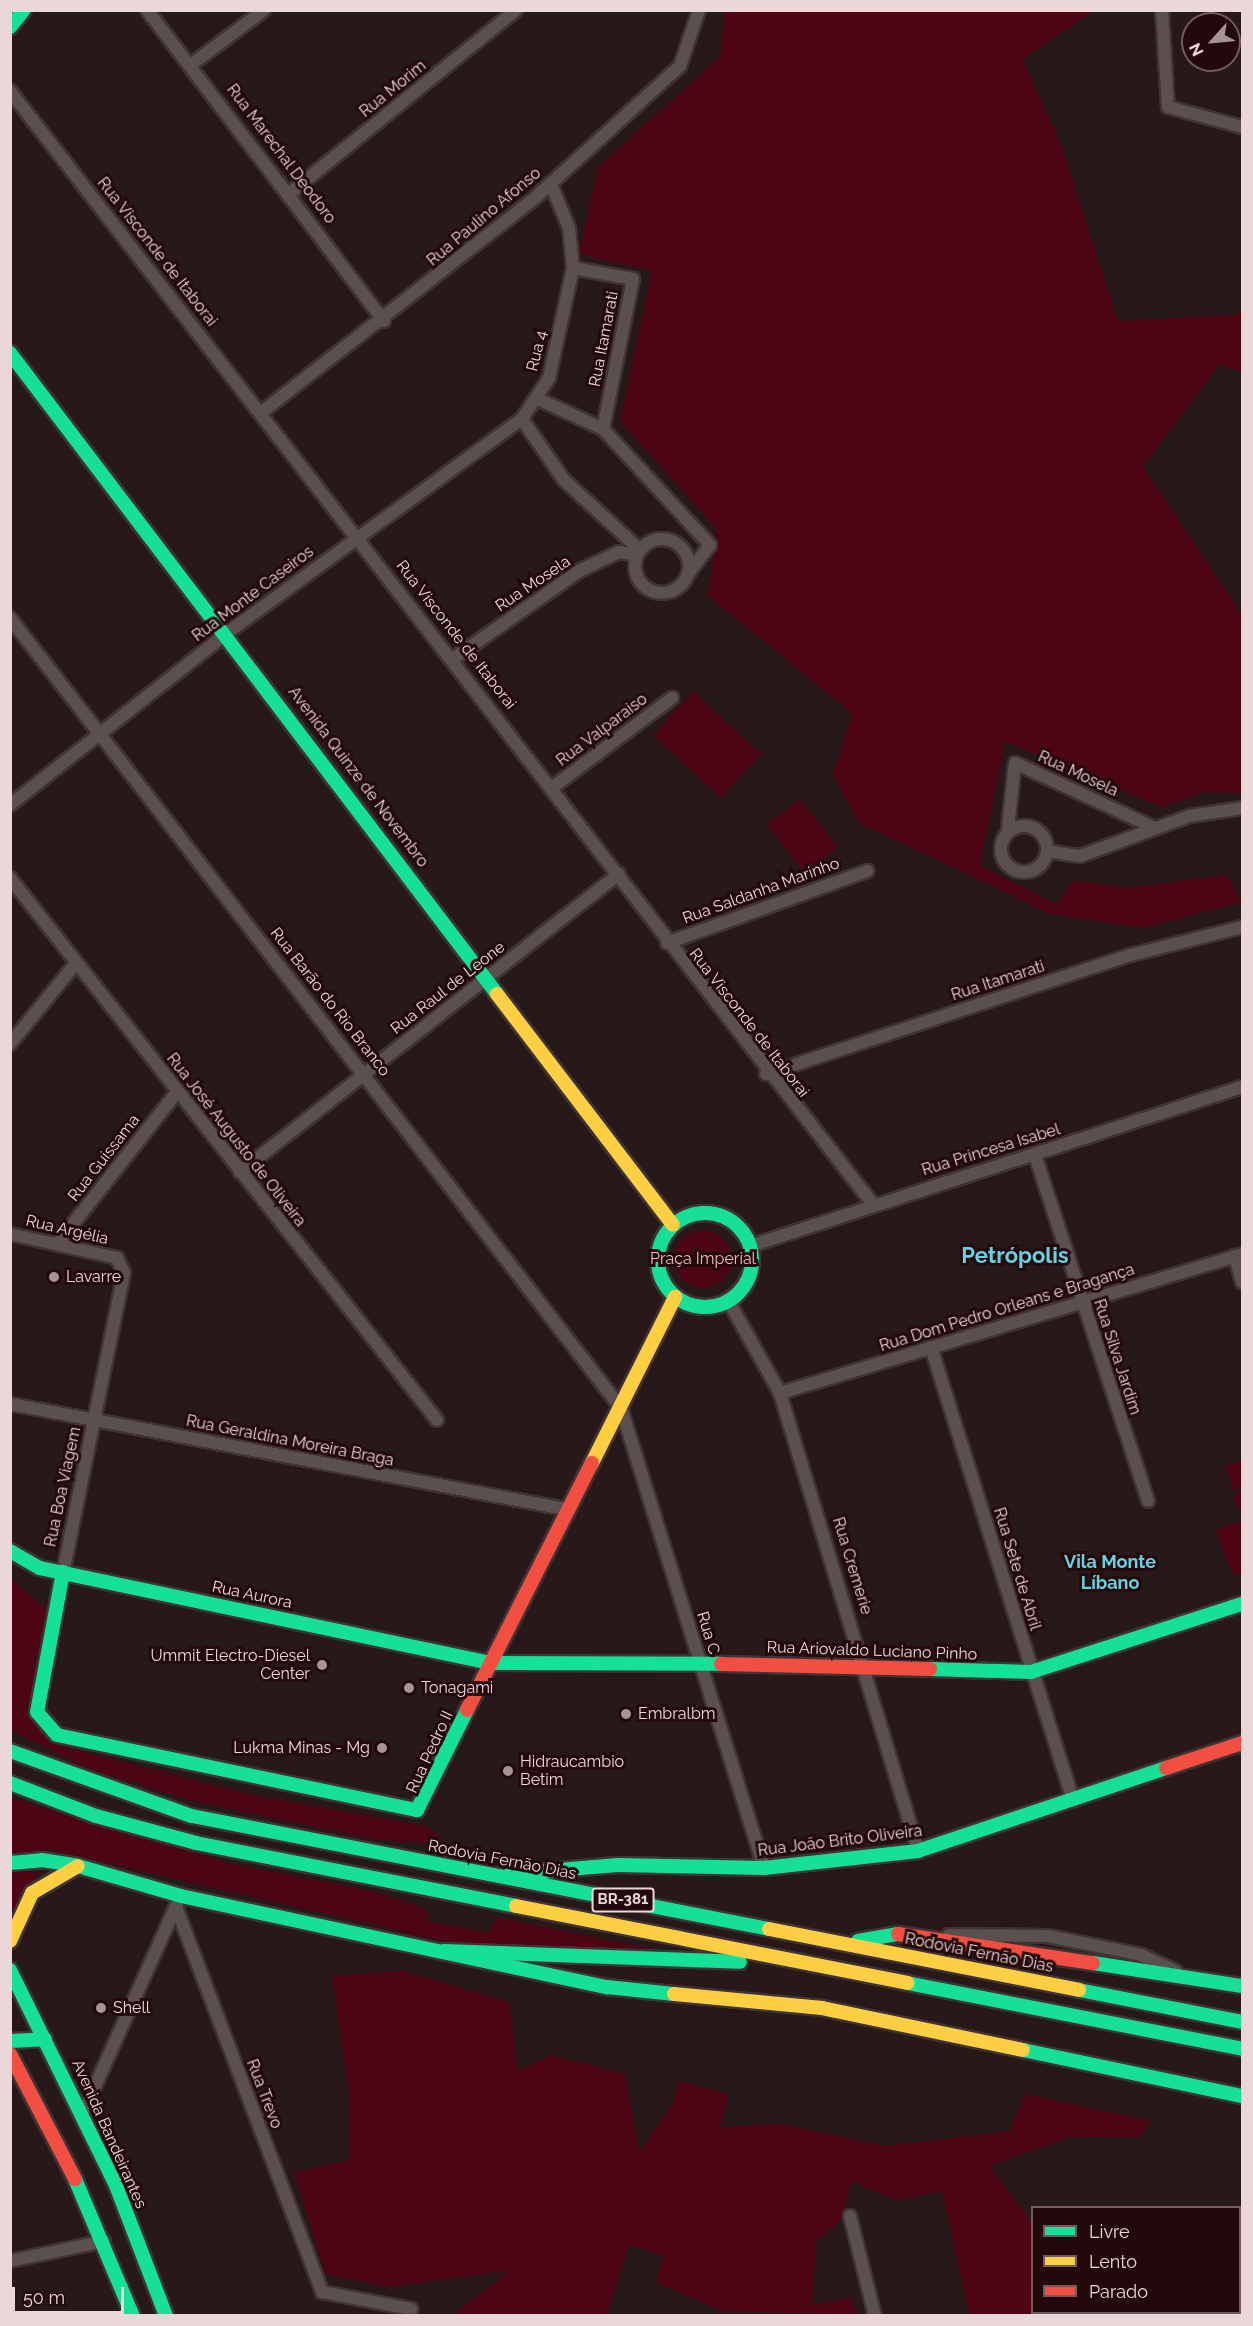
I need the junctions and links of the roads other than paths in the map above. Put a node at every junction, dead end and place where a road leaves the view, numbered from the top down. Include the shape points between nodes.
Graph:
1 (24, 10) edge
2 (147, 10) edge
3 (264, 10) edge
4 (516, 10) edge
5 (1162, 10) edge
6 (699, 16) edge
7 (10, 27) edge
8 (192, 64) junction
9 (10, 91) edge
10 (1242, 127) edge
11 (551, 184) junction
12 (290, 193) junction
13 (573, 268) junction
14 (384, 321) junction
15 (10, 352) edge
16 (536, 398) junction
17 (262, 412) junction
18 (522, 419) junction
19 (603, 429) junction
20 (358, 536) junction
21 (638, 553) junction
22 (688, 574) junction
23 (10, 618) edge
24 (227, 633) junction
25 (454, 658) junction
26 (672, 698) dead end
27 (100, 735) junction
28 (553, 787) junction
29 (10, 805) edge
30 (1242, 808) edge
31 (1008, 828) junction
32 (1155, 828) junction
33 (1047, 851) junction
34 (867, 871) dead end
35 (620, 874) junction
36 (10, 878) edge
37 (1242, 927) edge
38 (667, 943) junction
39 (76, 963) junction
40 (490, 977) junction
41 (10, 1044) edge
42 (366, 1074) junction
43 (766, 1074) junction
44 (1242, 1087) edge
45 (177, 1092) junction
46 (1035, 1155) junction
47 (240, 1172) junction
48 (872, 1203) junction
49 (674, 1225) junction
50 (10, 1234) edge
51 (57, 1245) junction
52 (750, 1246) junction
53 (1238, 1255) edge
54 (117, 1258) joint
55 (1242, 1282) edge
56 (675, 1297) junction
57 (729, 1302) junction
58 (1082, 1302) junction
59 (931, 1347) junction
60 (780, 1393) junction
61 (10, 1404) edge
62 (621, 1408) junction
63 (437, 1420) dead end
64 (93, 1422) junction
65 (1148, 1501) dead end
66 (565, 1509) junction
67 (10, 1551) edge
68 (63, 1572) junction
69 (1242, 1604) edge
70 (490, 1663) junction
71 (700, 1663) junction
72 (867, 1668) junction
73 (1031, 1672) junction
74 (44, 1724) joint
75 (1242, 1743) edge
76 (10, 1751) edge
77 (10, 1783) edge
78 (1073, 1800) junction
79 (918, 1851) junction
80 (10, 1863) edge
81 (78, 1866) junction
82 (764, 1868) junction
83 (496, 1875) junction
84 (178, 1902) junction
85 (898, 1935) junction
86 (10, 1941) edge
87 (843, 1943) junction
88 (444, 1951) junction
89 (10, 1958) edge
90 (13, 1974) edge
91 (870, 1975) junction
92 (1185, 1975) junction
93 (1242, 1986) edge
94 (1242, 2022) edge
95 (45, 2039) junction
96 (10, 2041) edge
97 (1242, 2049) edge
98 (10, 2054) edge
99 (1242, 2096) edge
100 (83, 2113) junction
101 (850, 2216) dead end
102 (104, 2241) junction
103 (10, 2261) edge
104 (411, 2309) dead end
105 (133, 2316) edge
106 (166, 2316) edge
107 (875, 2316) edge

1 - 7 main road
2 - 8 street, Rua Marechal Deodoro
3 - 8 street
4 - 12 street, Rua Morim
5 - 10 street via 1167,107
6 - 11 street, Rua Paulino Afonso via 680,66
8 - 12 street, Rua Marechal Deodoro
9 - 17 street, Rua Visconde de Itaborai
11 - 13 street, Rua 4 via 569,228
11 - 14 street, Rua Paulino Afonso
12 - 14 street, Rua Marechal Deodoro
13 - 16 street, Rua 4 via 549,378
13 - 19 street, Rua Itamarati via 633,279
14 - 17 street, Rua Paulino Afonso
15 - 24 main road, Avenida Quinze de Novembro
16 - 18 street, Rua 4
16 - 19 street
17 - 20 street, Rua Visconde de Itaborai
18 - 20 street, Rua Monte Caseiros
18 - 21 street via 564,480
19 - 22 street via 710,545
20 - 24 street, Rua Monte Caseiros
20 - 25 street, Rua Visconde de Itaborai
21 - 22 street via 658,538 676,542 688,556
21 - 22 street via 635,572 653,591 678,588
21 - 25 street, Rua Mosela via 619,552 579,572
23 - 27 street, Rua Barão do Rio Branco
24 - 27 street, Rua Monte Caseiros
24 - 40 main road, Avenida Quinze de Novembro
25 - 28 street, Rua Visconde de Itaborai
26 - 28 street, Rua Valparaiso
27 - 29 street, Rua Monte Caseiros
27 - 42 street, Rua Barão do Rio Branco
28 - 35 street, Rua Visconde de Itaborai
30 - 32 street via 1222,807
31 - 32 street, Rua Mosela via 1015,763
31 - 33 street via 1034,828
31 - 33 street via 1001,852 1014,867 1040,869
32 - 33 street via 1080,856
34 - 38 street, Rua Saldanha Marinho
35 - 38 street, Rua Visconde de Itaborai
35 - 40 street, Rua Raul de Leone
36 - 39 street, Rua José Augusto de Oliveira
37 - 43 street, Rua Itamarati via 1131,955
38 - 43 street, Rua Visconde de Itaborai
39 - 41 street
39 - 45 street, Rua José Augusto de Oliveira
40 - 42 street, Rua Raul de Leone
40 - 49 main road, Avenida Quinze de Novembro
42 - 47 street, Rua Raul de Leone
42 - 62 street, Rua Barão do Rio Branco
43 - 48 street, Rua Visconde de Itaborai
44 - 46 street, Rua Princesa Isabel
45 - 47 street, Rua José Augusto de Oliveira
45 - 51 street, Rua Guissama
46 - 48 street, Rua Princesa Isabel
46 - 58 street, Rua Silva Jardim
47 - 63 street, Rua José Augusto de Oliveira
48 - 52 street, Rua Princesa Isabel
49 - 52 main road via 694,1215 717,1214 732,1221
49 - 56 main road via 658,1253 662,1277
50 - 51 street, Rua Argélia
51 - 54 street, Rua Argélia
52 - 57 main road via 750,1278
53 - 55 street
53 - 58 street, Rua Dom Pedro Orleans e Bragança
54 - 64 street, Rua Boa Viagem via 124,1273
56 - 57 main road via 701,1308
56 - 62 main road, Rua Pedro II
57 - 60 street, Rua Cremerie
58 - 59 street, Rua Dom Pedro Orleans e Bragança
58 - 65 street, Rua Silva Jardim
59 - 60 street, Rua Dom Pedro Orleans e Bragança
59 - 73 street, Rua Sete de Abril
60 - 72 street, Rua Cremerie
61 - 64 street, Rua Geraldina Moreira Braga
62 - 66 main road, Rua Pedro II
62 - 71 street, Rua C
64 - 66 street, Rua Geraldina Moreira Braga
64 - 68 street, Rua Boa Viagem
66 - 70 main road, Rua Pedro II
67 - 68 main road, Rua Aurora via 40,1568
68 - 70 main road, Rua Aurora
68 - 74 main road, Rua Boa Viagem via 37,1712
69 - 73 main road, Rua Ariovaldo Luciano Pinho
70 - 71 main road, Rua Ariovaldo Luciano Pinho
70 - 74 main road, Rua Pedro II via 424,1806 410,1811 103,1748 57,1735
71 - 72 main road, Rua Ariovaldo Luciano Pinho
71 - 82 street, Rua C
72 - 73 main road, Rua Ariovaldo Luciano Pinho
72 - 79 street, Rua Cremerie
73 - 78 street, Rua Sete de Abril
75 - 78 main road, Rua João Brito Oliveira
76 - 83 main road, Rodovia Fernão Dias / BR-381 via 192,1816
77 - 91 main road, BR-381 via 96,1816 196,1843
78 - 79 main road, Rua João Brito Oliveira
79 - 82 main road, Rua João Brito Oliveira
80 - 81 main road, BR-381 via 42,1860
81 - 84 main road, BR-381
81 - 86 main road via 32,1893
82 - 83 main road, Rua João Brito Oliveira via 618,1865
83 - 87 main road, Rodovia Fernão Dias / BR-381
84 - 88 main road, BR-381
84 - 100 street
84 - 104 street, Rua Trevo via 322,2292
85 - 87 main road, BR-381
85 - 92 main road, Rodovia Fernão Dias / BR-381
85 - 92 street via 1048,1936 1141,1956
87 - 94 main road, Rodovia Fernão Dias / BR-381
88 - 91 main road, BR-381 via 724,1961
88 - 99 main road, BR-381 via 607,1987 822,2008
89 - 90 main road, Avenida Bandeirantes
90 - 95 main road, Avenida Bandeirantes
91 - 97 main road, BR-381
92 - 93 main road, Rodovia Fernão Dias / BR-381
95 - 96 main road
95 - 100 main road, Avenida Bandeirantes
98 - 102 main road
100 - 106 main road, Avenida Bandeirantes
101 - 107 street
102 - 103 street
102 - 105 main road

